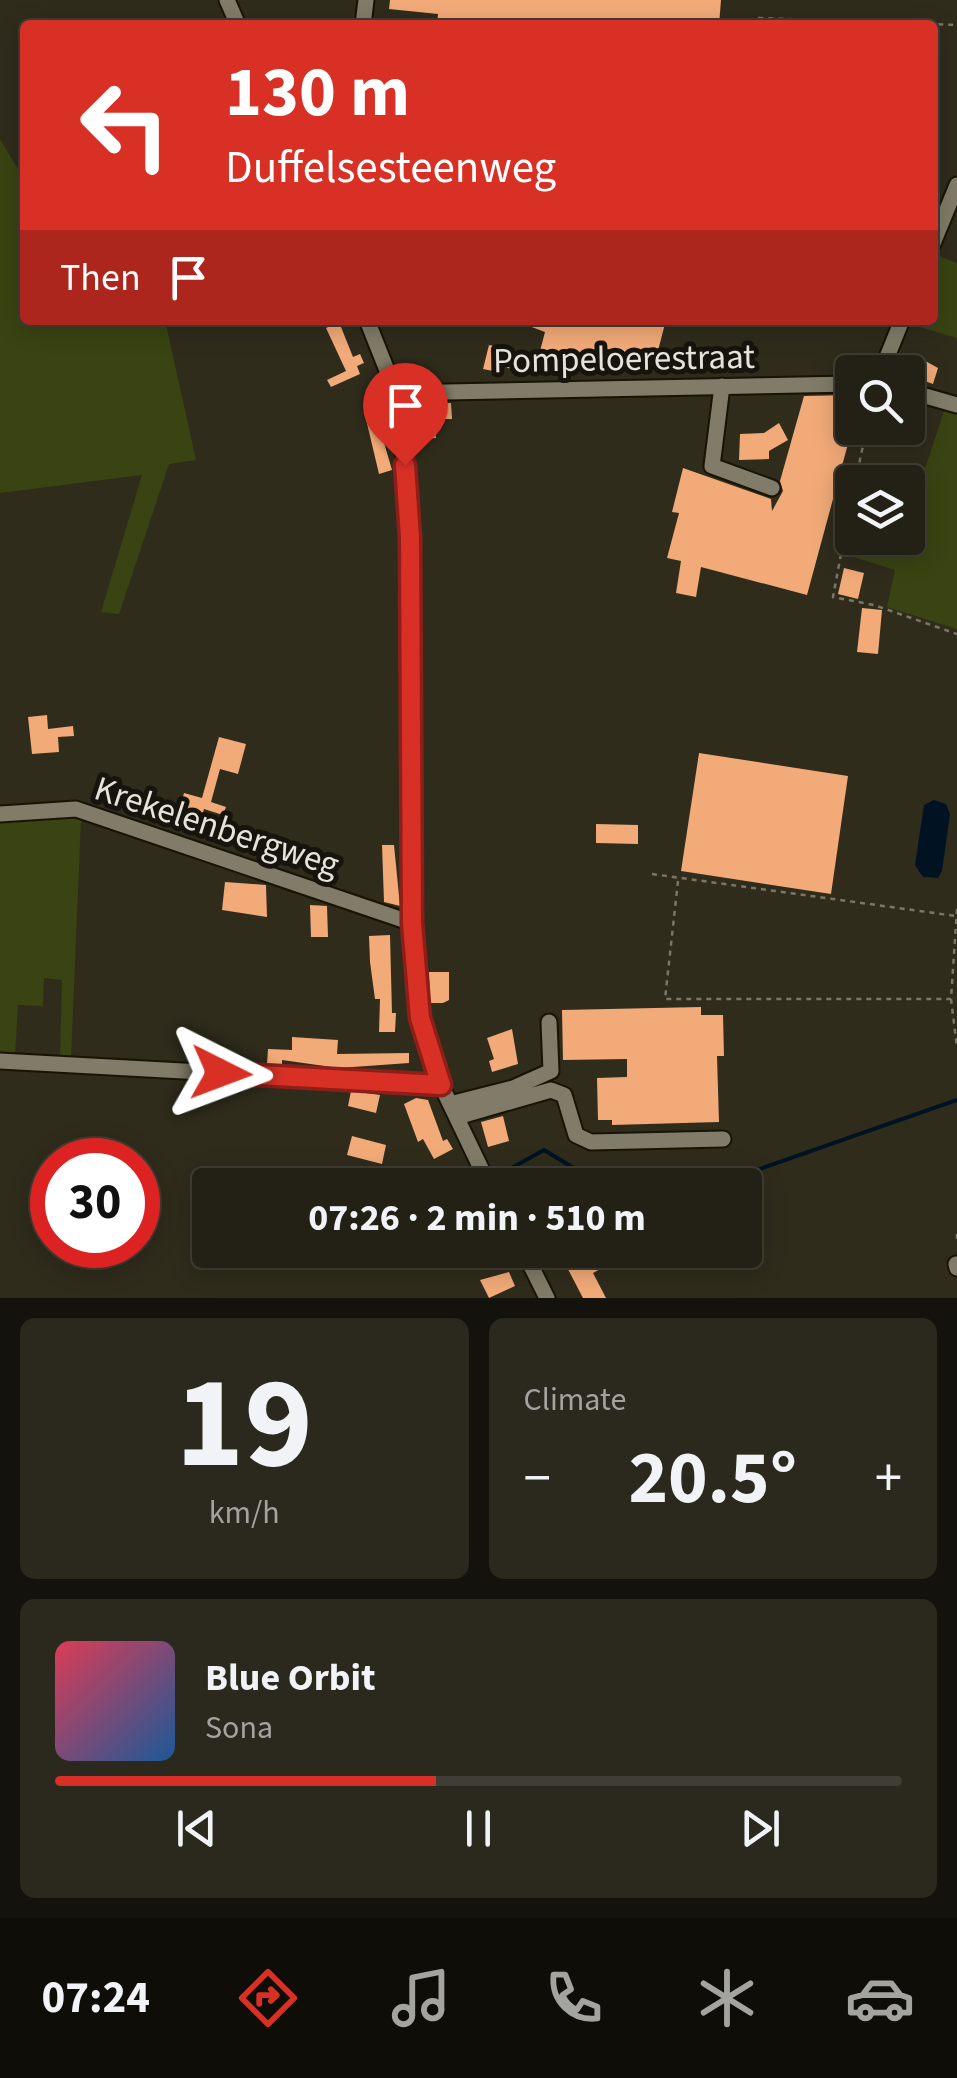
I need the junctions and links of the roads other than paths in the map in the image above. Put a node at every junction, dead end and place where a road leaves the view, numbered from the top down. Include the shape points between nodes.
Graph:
1 (957, 185) edge
2 (938, 231) edge
3 (369, 325) edge
4 (900, 325) edge
5 (888, 355) edge
6 (835, 384) edge
7 (722, 386) junction
8 (396, 392) junction
9 (925, 396) edge
10 (957, 405) edge
11 (772, 488) dead end
12 (0, 814) edge
13 (412, 923) junction
14 (550, 1022) dead end
15 (0, 1061) edge
16 (441, 1085) junction
17 (453, 1111) junction
18 (722, 1139) dead end
19 (481, 1168) edge
20 (532, 1268) edge
21 (548, 1298) edge

1 - 2 street
3 - 8 street
4 - 5 street
6 - 7 street, Pompeloerestraat
7 - 8 street, Pompeloerestraat
7 - 11 street via 712,466
8 - 13 street via 410,501
9 - 10 street
12 - 13 street, Krekelenbergweg via 76,809
13 - 16 street via 420,1018
14 - 17 street via 551,1071
15 - 16 street
16 - 17 street
17 - 18 street via 551,1090 564,1095 576,1135 591,1142
17 - 19 street
20 - 21 street

